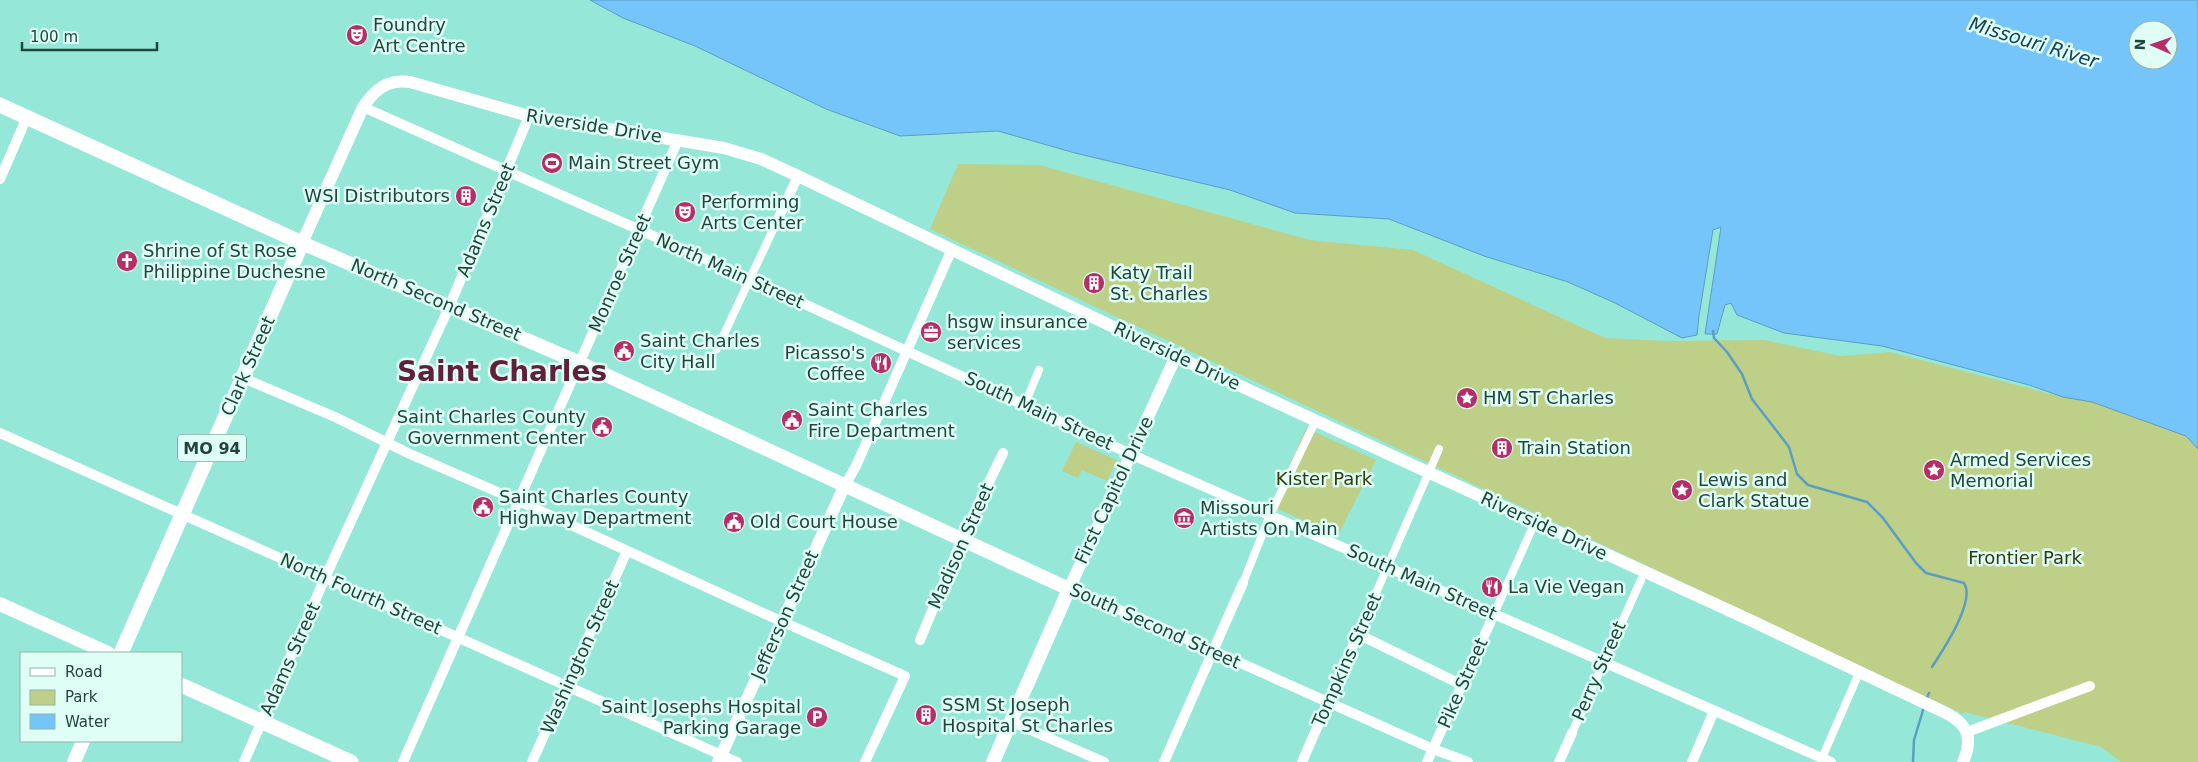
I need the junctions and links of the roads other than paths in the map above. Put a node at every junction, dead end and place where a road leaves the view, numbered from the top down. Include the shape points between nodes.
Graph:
1 (0, 105) edge
2 (363, 107) junction
3 (529, 116) junction
4 (27, 117) junction
5 (678, 140) junction
6 (508, 170) junction
7 (798, 176) junction
8 (0, 179) edge
9 (779, 217) joint
10 (639, 230) junction
11 (302, 243) junction
12 (952, 249) junction
13 (750, 279) junction
14 (450, 305) junction
15 (717, 348) dead end
16 (906, 350) junction
17 (1176, 356) junction
18 (580, 363) junction
19 (1038, 370) dead end
20 (242, 378) junction
21 (1024, 406) junction
22 (1316, 420) junction
23 (0, 433) edge
24 (387, 443) junction
25 (1440, 449) dead end
26 (1003, 453) dead end
27 (1130, 453) junction
28 (1429, 473) junction
29 (844, 487) junction
30 (518, 501) junction
31 (182, 515) junction
32 (1270, 515) junction
33 (1535, 522) junction
34 (962, 540) junction
35 (627, 551) junction
36 (1388, 568) junction
37 (325, 578) junction
38 (1641, 580) dead end
39 (1243, 583) joint
40 (1069, 589) junction
41 (0, 604) edge
42 (1494, 614) junction
43 (783, 622) junction
44 (1358, 634) junction
45 (458, 636) junction
46 (920, 640) dead end
47 (1213, 651) junction
48 (106, 652) edge
49 (121, 652) edge
50 (1602, 662) junction
51 (1859, 674) junction
52 (182, 685) edge
53 (567, 685) junction
54 (1462, 685) junction
55 (2090, 686) dead end
56 (1328, 702) junction
57 (1714, 711) junction
58 (263, 721) junction
59 (1010, 721) junction
60 (1967, 732) junction
61 (1572, 733) joint
62 (83, 742) edge
63 (1433, 749) junction
64 (720, 758) edge
65 (1825, 761) edge
66 (74, 762) edge
67 (244, 762) edge
68 (351, 762) edge
69 (403, 762) edge
70 (532, 762) edge
71 (737, 762) edge
72 (865, 762) edge
73 (993, 762) edge
74 (1104, 762) edge
75 (1164, 762) edge
76 (1302, 762) edge
77 (1427, 762) edge
78 (1468, 762) edge
79 (1559, 762) edge
80 (1692, 762) edge
81 (1962, 762) edge

1 - 4 main road, North Second Street
2 - 3 street, Riverside Drive via 373,92 401,81
2 - 6 street, North Main Street
2 - 11 street, Clark Street
3 - 5 street, Riverside Drive
3 - 6 street, Adams Street
4 - 8 street
4 - 11 main road, North Second Street
5 - 7 street, Riverside Drive via 741,152
5 - 10 street, Monroe Street
6 - 10 street, North Main Street
6 - 14 street, Adams Street
7 - 9 street
7 - 12 street, Riverside Drive
9 - 13 street
10 - 13 street, North Main Street
10 - 18 street, Monroe Street
11 - 14 main road, North Second Street
11 - 20 main road, Clark Street / MO 94
12 - 16 street, Jefferson Street
12 - 17 street, Riverside Drive
13 - 15 street
13 - 16 street, North Main Street
14 - 18 main road, North Second Street
14 - 24 street, Adams Street
16 - 21 street, South Main Street
16 - 29 street, Jefferson Street
17 - 22 street, Riverside Drive
17 - 27 street, First Capitol Drive
18 - 29 main road, North Second Street
18 - 30 street, Monroe Street
19 - 21 street
20 - 24 street
20 - 31 main road, Clark Street / MO 94
21 - 27 street, South Main Street
22 - 28 street, Riverside Drive
22 - 32 street
23 - 31 street, North Fourth Street
24 - 30 street
24 - 37 street, Adams Street
25 - 28 street, Tompkins Street
26 - 34 street, Madison Street
27 - 32 street, South Main Street
27 - 40 street, First Capitol Drive
28 - 33 street, Riverside Drive
28 - 36 street, Tompkins Street
29 - 34 main road, South Second Street
29 - 43 street, Jefferson Street
30 - 35 street
30 - 45 street, Monroe Street
31 - 37 street, North Fourth Street
31 - 49 main road, Clark Street / MO 94
32 - 36 street, South Main Street
32 - 39 street
33 - 42 street, Pike Street
33 - 51 street, Riverside Drive via 1752,621
34 - 40 main road, South Second Street
34 - 46 street, Madison Street
35 - 43 street
35 - 53 street, Washington Street
36 - 42 street, South Main Street
36 - 44 street, Tompkins Street
37 - 45 street, North Fourth Street
37 - 58 street, Adams Street
38 - 50 street, Perry Street
39 - 47 street
40 - 47 street, South Second Street
40 - 59 main road, First Capitol Drive
41 - 48 main road
42 - 50 street, South Main Street
42 - 54 street, Pike Street
43 - 64 street, Jefferson Street
43 - 72 street via 905,676
44 - 54 street
44 - 56 street, Tompkins Street
45 - 53 street, North Fourth Street
45 - 69 street, Monroe Street
47 - 56 street, South Second Street
47 - 75 street
50 - 57 street, South Main Street
50 - 61 street, Perry Street
51 - 60 street, Riverside Drive via 1946,713 1961,722
51 - 65 street
52 - 58 main road
53 - 64 street, North Fourth Street
53 - 70 street, Washington Street
54 - 63 street, Pike Street
55 - 60 street
56 - 63 street, South Second Street
56 - 76 street, Tompkins Street
57 - 65 street, South Main Street
57 - 80 street
58 - 67 street, Adams Street
58 - 68 main road
59 - 73 main road, First Capitol Drive
59 - 74 street
60 - 81 street via 1968,746
61 - 79 street, Perry Street
62 - 66 main road
63 - 77 street, Pike Street
63 - 78 street, South Second Street
64 - 71 street, North Fourth Street

